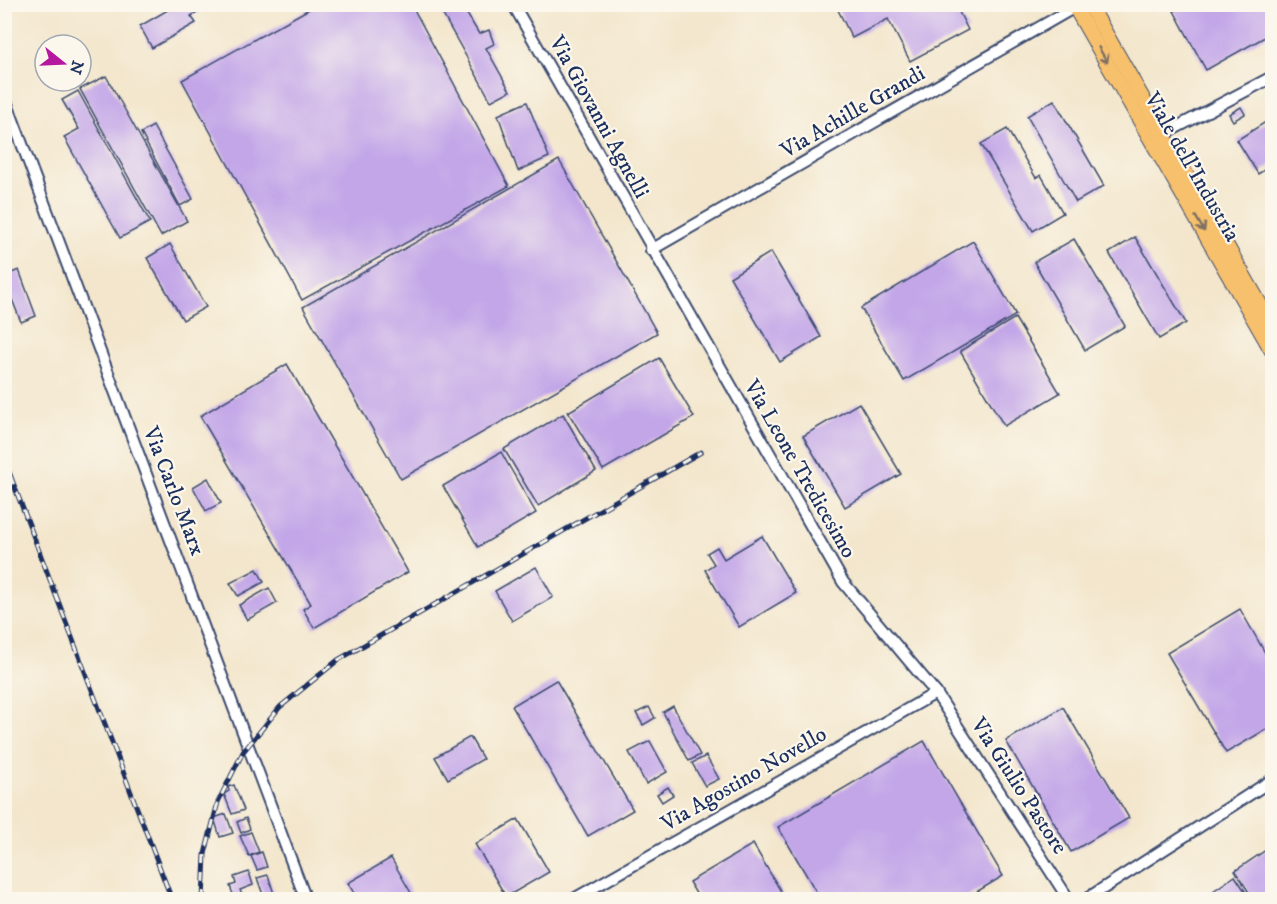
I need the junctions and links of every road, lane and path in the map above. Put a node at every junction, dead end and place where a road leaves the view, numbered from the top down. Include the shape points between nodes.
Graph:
1 (8, 4) edge
2 (513, 4) edge
3 (1079, 5) edge
4 (4, 7) edge
5 (1272, 77) edge
6 (4, 96) edge
7 (1164, 134) junction
8 (651, 249) junction
9 (1272, 325) edge
10 (1272, 351) edge
11 (936, 693) junction
12 (1272, 780) edge
13 (306, 900) edge
14 (572, 900) edge
15 (1069, 900) edge
16 (1085, 900) edge

1 - 4 street
2 - 8 street, Via Giovanni Agnelli
3 - 7 main road, Viale dell'Industria
3 - 8 street, Via Achille Grandi
3 -> 10 main road, Viale dell'Industria
5 - 7 street, Viale dell'Industria
6 - 13 street, Via Carlo Marx
7 - 9 main road, Viale dell'Industria
8 - 11 street, Via Leone Tredicesimo via 843,582
11 - 14 street, Via Agostino Novello
11 - 15 street, Via Giulio Pastore
12 - 16 street

